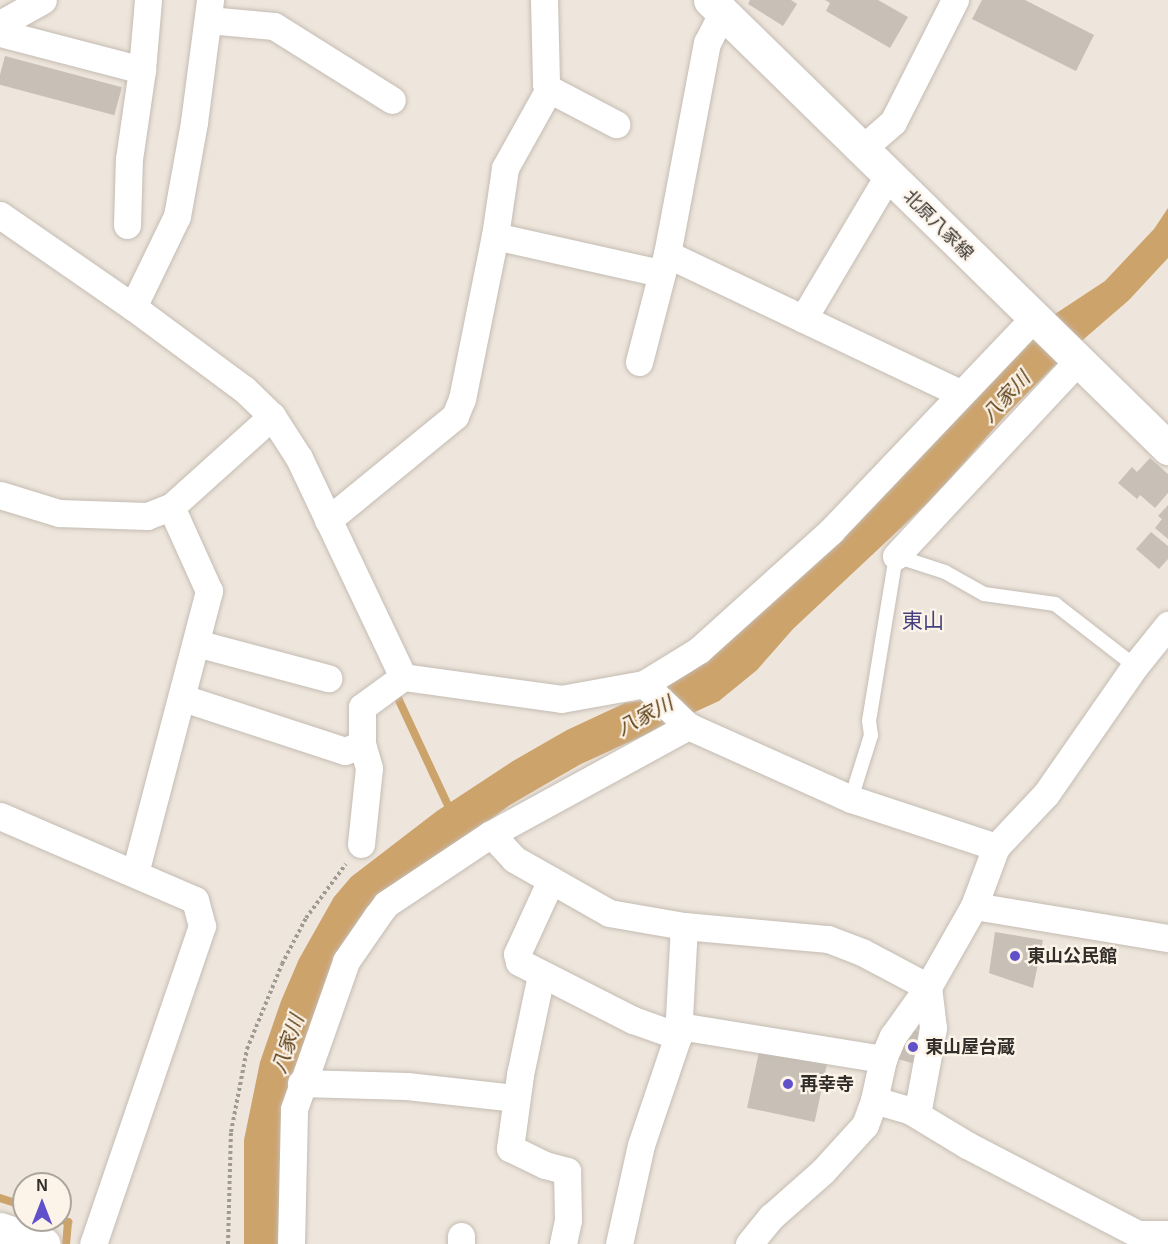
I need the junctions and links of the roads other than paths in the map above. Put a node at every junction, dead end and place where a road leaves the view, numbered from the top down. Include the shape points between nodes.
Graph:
1 (43, 0) edge
2 (148, 0) edge
3 (544, 0) edge
4 (955, 0) edge
5 (716, 6) edge
6 (209, 10) edge
7 (0, 24) edge
8 (0, 33) edge
9 (142, 70) junction
10 (549, 89) junction
11 (392, 100) dead end
12 (616, 124) dead end
13 (862, 149) junction
14 (888, 176) junction
15 (0, 215) edge
16 (127, 225) dead end
17 (495, 236) junction
18 (663, 263) junction
19 (133, 307) junction
20 (1033, 319) junction
21 (802, 320) junction
22 (1079, 360) junction
23 (639, 362) dead end
24 (960, 393) junction
25 (272, 416) junction
26 (1168, 448) edge
27 (0, 495) edge
28 (171, 507) junction
29 (328, 520) junction
30 (896, 556) junction
31 (1168, 625) edge
32 (196, 643) junction
33 (1135, 666) junction
34 (403, 677) junction
35 (328, 678) dead end
36 (644, 684) junction
37 (183, 698) junction
38 (688, 726) junction
39 (362, 744) junction
40 (851, 799) junction
41 (0, 816) edge
42 (491, 834) junction
43 (361, 844) road end
44 (996, 847) junction
45 (135, 873) junction
46 (551, 880) junction
47 (974, 906) junction
48 (684, 926) junction
49 (1168, 938) edge
50 (541, 975) junction
51 (928, 987) junction
52 (679, 1031) junction
53 (883, 1059) junction
54 (301, 1083) junction
55 (516, 1098) junction
56 (874, 1100) junction
57 (917, 1114) junction
58 (0, 1229) edge
59 (1168, 1234) edge
60 (44, 1244) edge
61 (93, 1244) edge
62 (291, 1244) edge
63 (563, 1244) edge
64 (619, 1244) edge
65 (749, 1244) edge

1 - 7 street
2 - 9 street
3 - 10 street
4 - 13 street via 893,122
5 - 13 main road, 北原八家線
5 - 18 street
6 - 11 street via 274,26
6 - 19 street via 177,216
8 - 9 street
9 - 16 street via 129,159
10 - 12 street
10 - 17 street via 505,168
13 - 14 main road, 北原八家線
14 - 20 main road, 北原八家線
14 - 21 street
15 - 19 street
17 - 18 street
17 - 29 street via 462,399 455,416
18 - 21 street
18 - 23 street
19 - 25 street via 244,389
20 - 22 main road, 北原八家線
20 - 24 street
21 - 24 street
22 - 26 main road, 北原八家線
22 - 30 street
24 - 36 street via 831,531 747,609 699,650
25 - 28 street
25 - 29 street via 299,458
27 - 28 street via 59,513 147,516
28 - 32 street via 210,591
29 - 34 street
30 - 33 lane via 945,572 984,594 1055,604
30 - 40 lane via 869,721 871,735
31 - 33 street
32 - 35 street
32 - 37 street
33 - 44 street via 1046,794
34 - 36 street via 561,699
34 - 39 street via 362,706
36 - 38 street
37 - 39 street via 345,751
37 - 45 street
38 - 40 street
38 - 42 street
39 - 43 street via 369,768
40 - 44 street
41 - 45 street
42 - 46 street via 514,859
42 - 54 street via 386,904 346,960
44 - 47 street
45 - 61 street via 195,900 202,926
46 - 48 street via 609,913
46 - 50 street via 517,954 519,963
47 - 49 street
47 - 51 street
48 - 51 street via 828,939
48 - 52 street
50 - 52 street via 633,1020
50 - 55 street
51 - 53 street via 893,1036
51 - 57 street via 933,1028
52 - 53 street
52 - 64 street via 641,1144
53 - 56 street
54 - 55 street via 408,1086
54 - 62 street via 294,1109
55 - 63 street via 510,1148 567,1171 568,1220
56 - 57 street
56 - 65 street via 865,1125 823,1171 771,1217
57 - 59 street via 967,1145 1138,1233
58 - 60 main road

